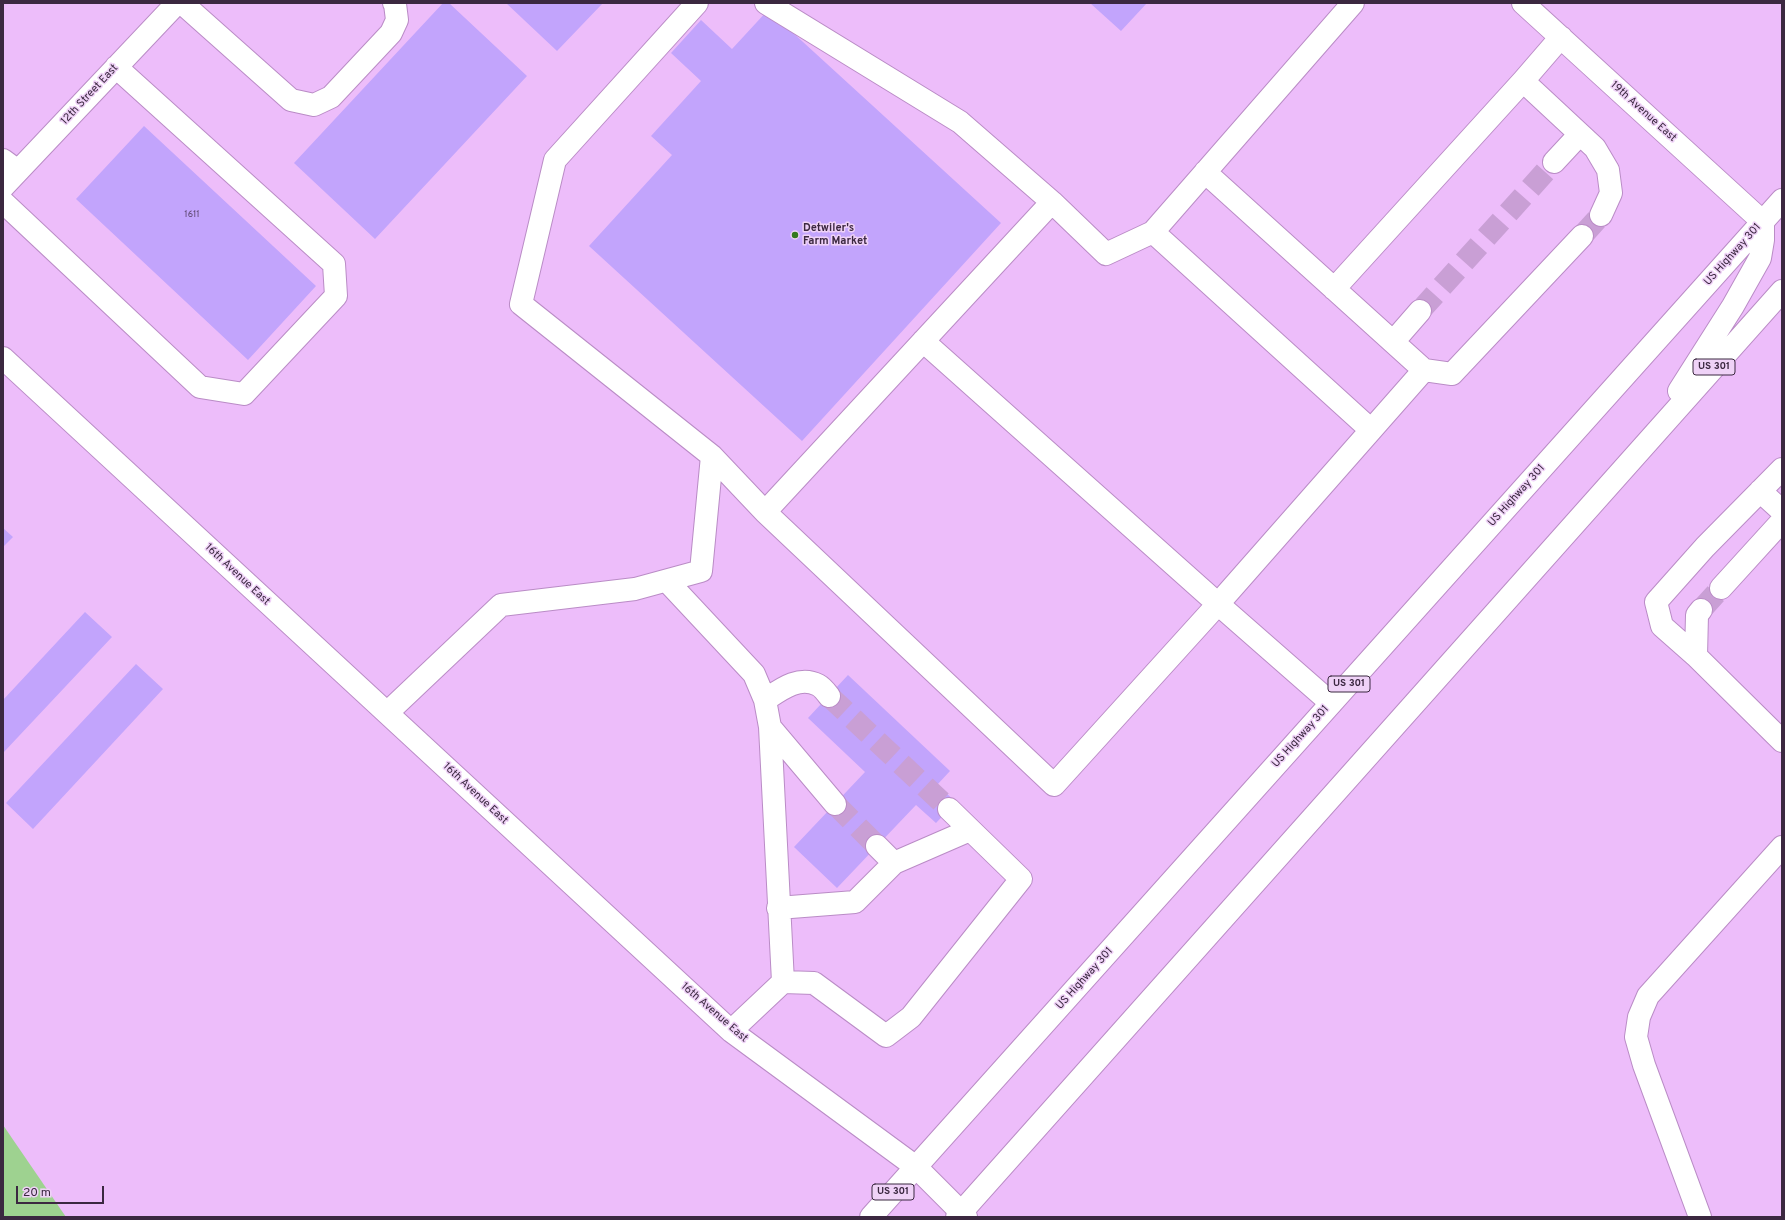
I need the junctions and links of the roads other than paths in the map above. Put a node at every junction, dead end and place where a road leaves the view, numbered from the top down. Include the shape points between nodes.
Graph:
1 (177, 3) edge
2 (182, 3) edge
3 (394, 3) edge
4 (697, 3) edge
5 (766, 3) edge
6 (1353, 3) edge
7 (1523, 3) edge
8 (1561, 37) junction
9 (116, 67) junction
10 (1522, 81) junction
11 (1580, 134) junction
12 (1554, 162) tunnel mouth
13 (10, 165) edge
14 (1205, 172) junction
15 (3, 187) edge
16 (1782, 200) edge
17 (3, 202) edge
18 (1052, 202) junction
19 (1601, 215) tunnel mouth
20 (1763, 222) junction
21 (1153, 232) junction
22 (1582, 236) tunnel mouth
23 (1334, 289) junction
24 (1782, 292) edge
25 (1420, 311) tunnel mouth
26 (923, 341) junction
27 (1393, 342) junction
28 (3, 358) edge
29 (1424, 370) junction
30 (1370, 430) junction
31 (1647, 442) junction
32 (712, 456) junction
33 (1782, 469) edge
34 (1760, 491) junction
35 (1782, 511) edge
36 (765, 512) junction
37 (1782, 521) edge
38 (667, 581) junction
39 (1721, 588) tunnel mouth
40 (1218, 604) junction
41 (1701, 610) tunnel mouth
42 (1696, 656) junction
43 (829, 696) tunnel mouth
44 (765, 700) junction
45 (1331, 703) junction
46 (387, 713) junction
47 (770, 727) junction
48 (1782, 741) edge
49 (835, 804) tunnel mouth
50 (949, 809) tunnel mouth
51 (970, 830) junction
52 (877, 846) tunnel mouth
53 (1782, 847) edge
54 (894, 863) junction
55 (778, 908) junction
56 (783, 982) junction
57 (731, 1031) junction
58 (916, 1167) junction
59 (966, 1216) edge
60 (871, 1217) edge
61 (1700, 1217) edge

1 - 9 main road, 12th Street East
2 - 3 main road via 291,100 314,105 331,97 391,33 397,20
4 - 32 main road via 555,160 521,304
5 - 18 main road via 960,122
6 - 14 main road
7 - 8 main road, 19th Avenue East
8 - 10 main road
8 - 20 main road, 19th Avenue East
9 - 13 main road, 12th Street East
9 - 17 main road via 334,264 336,296 244,394 200,387
10 - 11 main road
10 - 23 main road
11 - 12 main road
11 - 19 main road via 1595,148 1608,170 1611,193
13 - 15 main road, 12th Street East
14 - 21 main road
14 - 23 main road
16 - 20 main road, US Highway 301 / US 301
18 - 21 main road via 1106,254
18 - 26 main road
20 - 31 main road via 1760,258
20 - 45 main road, US Highway 301 / US 301
21 - 30 main road
22 - 29 main road via 1452,374
23 - 27 main road
24 - 31 main road, US 301
25 - 27 main road
26 - 36 main road
26 - 40 main road
27 - 29 main road
28 - 46 main road, 16th Avenue East
29 - 30 main road
30 - 40 main road
31 - 59 main road, US 301
32 - 36 main road
32 - 38 main road via 701,571
33 - 34 main road
34 - 35 main road
34 - 42 main road via 1656,602 1662,626
36 - 40 main road via 1054,785
37 - 39 main road
38 - 44 main road via 754,674
38 - 46 main road via 635,590 501,605
40 - 45 main road
41 - 42 main road via 1697,615
42 - 48 main road
43 - 44 main road via 818,685 806,682 790,684
44 - 47 main road
45 - 58 main road, US Highway 301 / US 301
46 - 57 main road, 16th Avenue East
47 - 49 main road
47 - 55 main road
50 - 51 main road
51 - 54 main road
51 - 56 main road via 1021,879 911,1017 886,1036 814,983
52 - 54 main road
53 - 61 main road via 1648,996 1639,1017 1636,1037 1644,1065
54 - 55 main road via 855,902
55 - 56 main road
56 - 57 main road
57 - 58 main road, 16th Avenue East
58 - 59 main road, 16th Avenue East
58 - 60 main road, US 301

